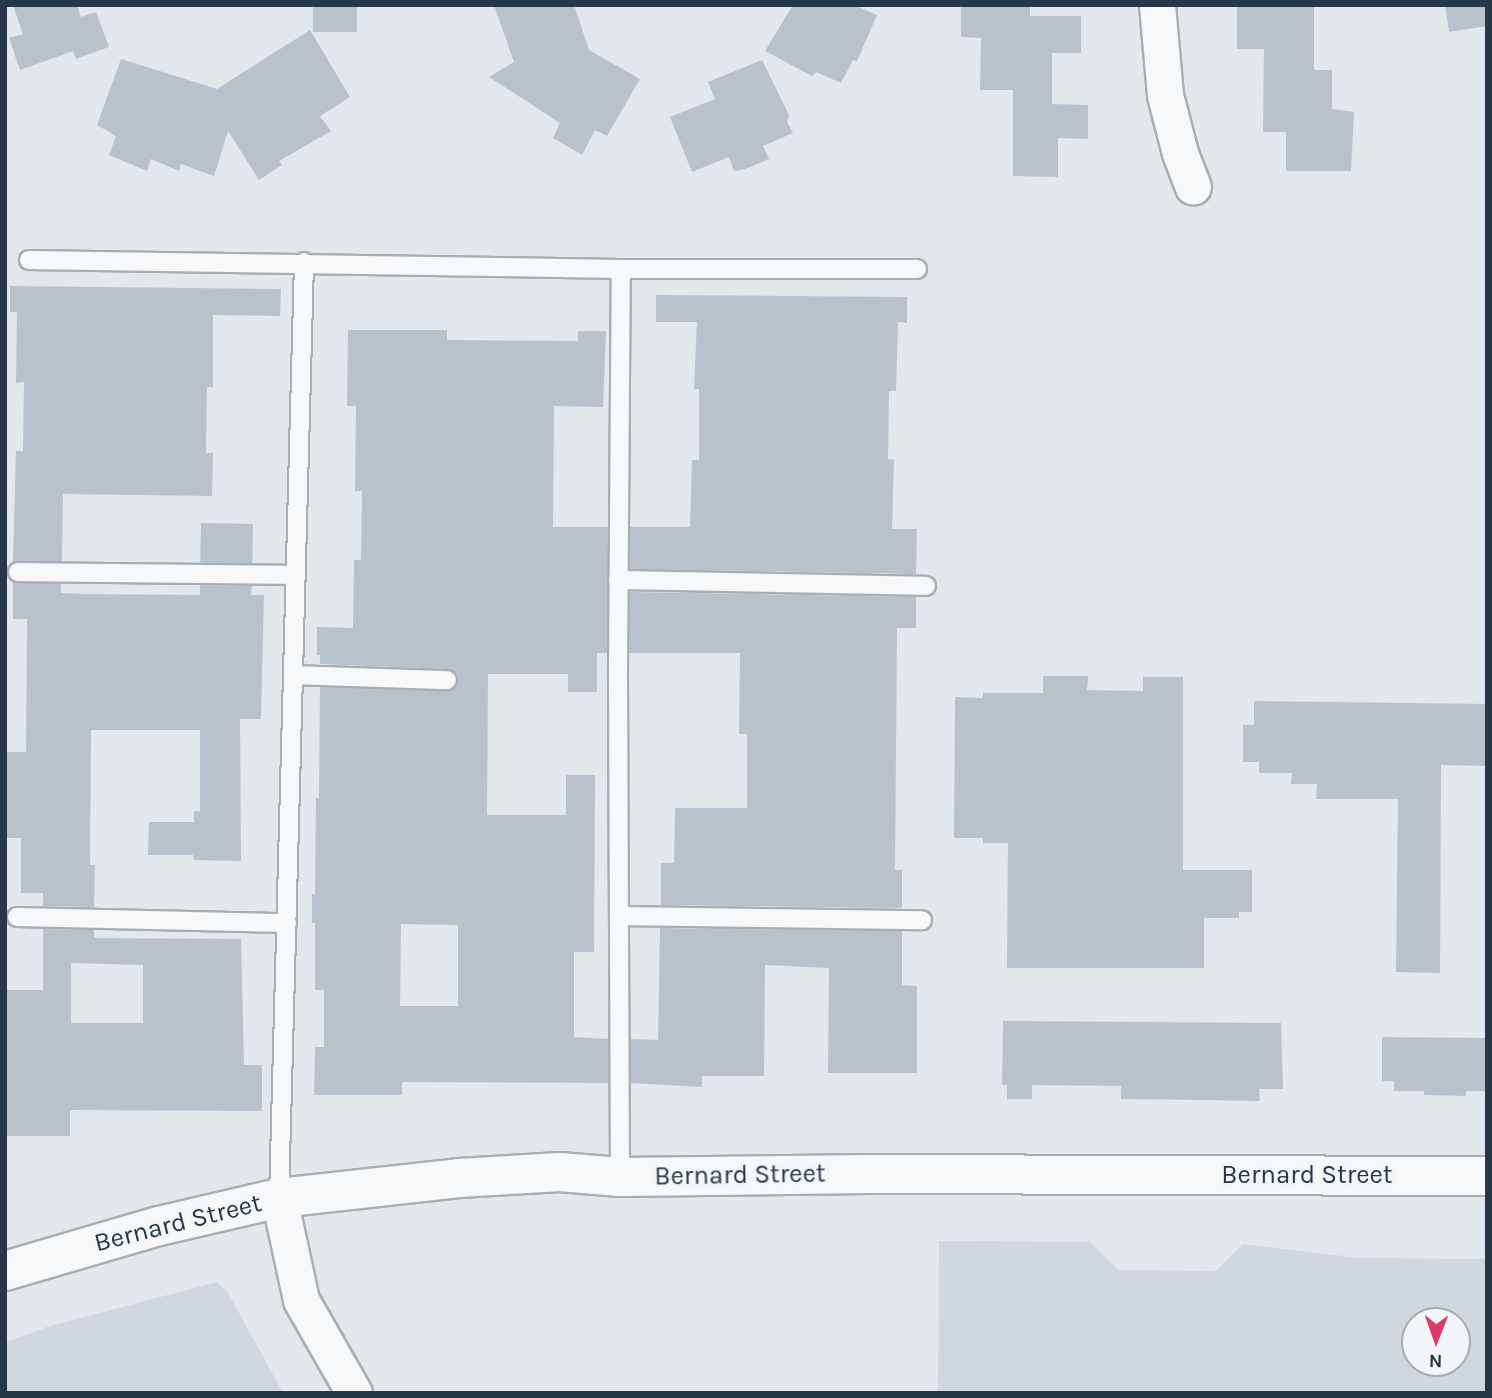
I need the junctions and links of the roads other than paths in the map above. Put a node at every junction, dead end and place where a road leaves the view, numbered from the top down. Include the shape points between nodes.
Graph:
1 (1157, 5) edge
2 (1193, 187) dead end
3 (29, 260) dead end
4 (304, 262) junction
5 (621, 269) junction
6 (917, 269) dead end
7 (18, 572) dead end
8 (296, 575) junction
9 (618, 580) junction
10 (926, 586) dead end
11 (293, 675) junction
12 (447, 680) dead end
13 (619, 916) junction
14 (17, 917) dead end
15 (922, 920) dead end
16 (287, 923) junction
17 (1487, 1176) edge
18 (620, 1177) junction
19 (279, 1198) junction
20 (5, 1271) edge
21 (354, 1393) edge

1 - 2 street via 1166,94
3 - 4 lane
4 - 5 lane
4 - 8 lane
5 - 6 lane
5 - 9 lane
7 - 8 lane
8 - 11 lane
9 - 10 lane
9 - 13 lane
11 - 12 lane
11 - 16 lane
13 - 15 lane
13 - 18 lane
14 - 16 lane
16 - 19 lane
17 - 18 street, Bernard Street
18 - 19 street, Bernard Street via 560,1172 459,1178
19 - 20 street, Bernard Street via 159,1226
19 - 21 street via 301,1300

